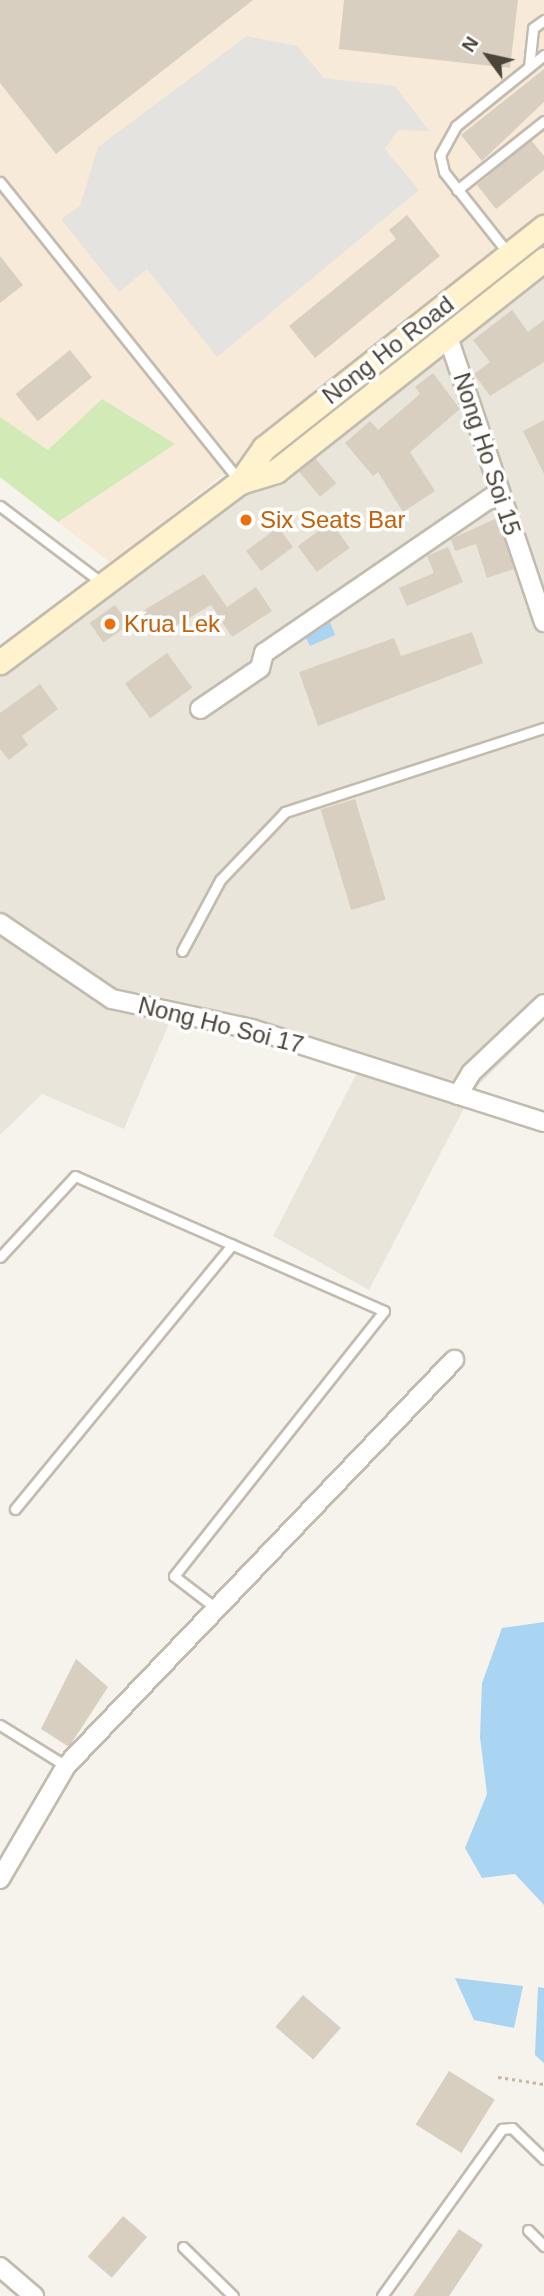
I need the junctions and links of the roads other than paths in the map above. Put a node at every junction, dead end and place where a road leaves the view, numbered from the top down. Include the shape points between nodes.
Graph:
1 (544, 20) edge
2 (544, 55) edge
3 (529, 67) junction
4 (544, 121) edge
5 (0, 182) edge
6 (457, 190) junction
7 (544, 227) edge
8 (509, 254) junction
9 (544, 259) edge
10 (524, 275) junction
11 (447, 334) junction
12 (240, 482) junction
13 (499, 492) junction
14 (0, 506) edge
15 (104, 584) junction
16 (544, 622) edge
17 (0, 662) edge
18 (200, 709) dead end
19 (544, 728) edge
20 (0, 923) edge
21 (182, 951) dead end
22 (544, 1004) edge
23 (458, 1095) junction
24 (544, 1122) edge
25 (232, 1245) junction
26 (0, 1257) edge
27 (454, 1360) dead end
28 (15, 1509) dead end
29 (217, 1609) junction
30 (0, 1725) edge
31 (66, 1766) junction
32 (0, 1879) edge
33 (544, 2159) edge
34 (528, 2230) dead end
35 (544, 2246) edge
36 (183, 2247) dead end
37 (0, 2267) edge
38 (34, 2296) edge
39 (233, 2296) edge
40 (382, 2296) edge

1 - 3 lane via 533,28
2 - 3 lane
3 - 6 lane via 445,139 444,172
4 - 6 lane
5 - 12 lane
6 - 8 lane
7 - 8 street, Nong Ho Road
8 - 10 street
8 - 12 street, Nong Ho Road via 264,449
9 - 10 street, Nong Ho Road
10 - 11 street, Nong Ho Road
11 - 12 street, Nong Ho Road via 276,471
11 - 13 street, Nong Ho Soi 15
12 - 15 street, Nong Ho Road
13 - 16 street, Nong Ho Soi 15
13 - 18 street via 264,653 260,667
14 - 15 lane
15 - 17 street, Nong Ho Road
19 - 21 lane via 285,812 220,880
20 - 23 street, Nong Ho Soi 17 via 112,999 206,1016
22 - 23 street via 471,1073
23 - 24 street, Nong Ho Soi 17
25 - 26 lane via 75,1176
25 - 28 lane
25 - 29 lane via 384,1311 174,1576
27 - 29 street
29 - 31 street
30 - 31 lane
31 - 32 street
33 - 40 lane via 512,2128 502,2129
34 - 35 lane
36 - 39 lane
37 - 38 street

